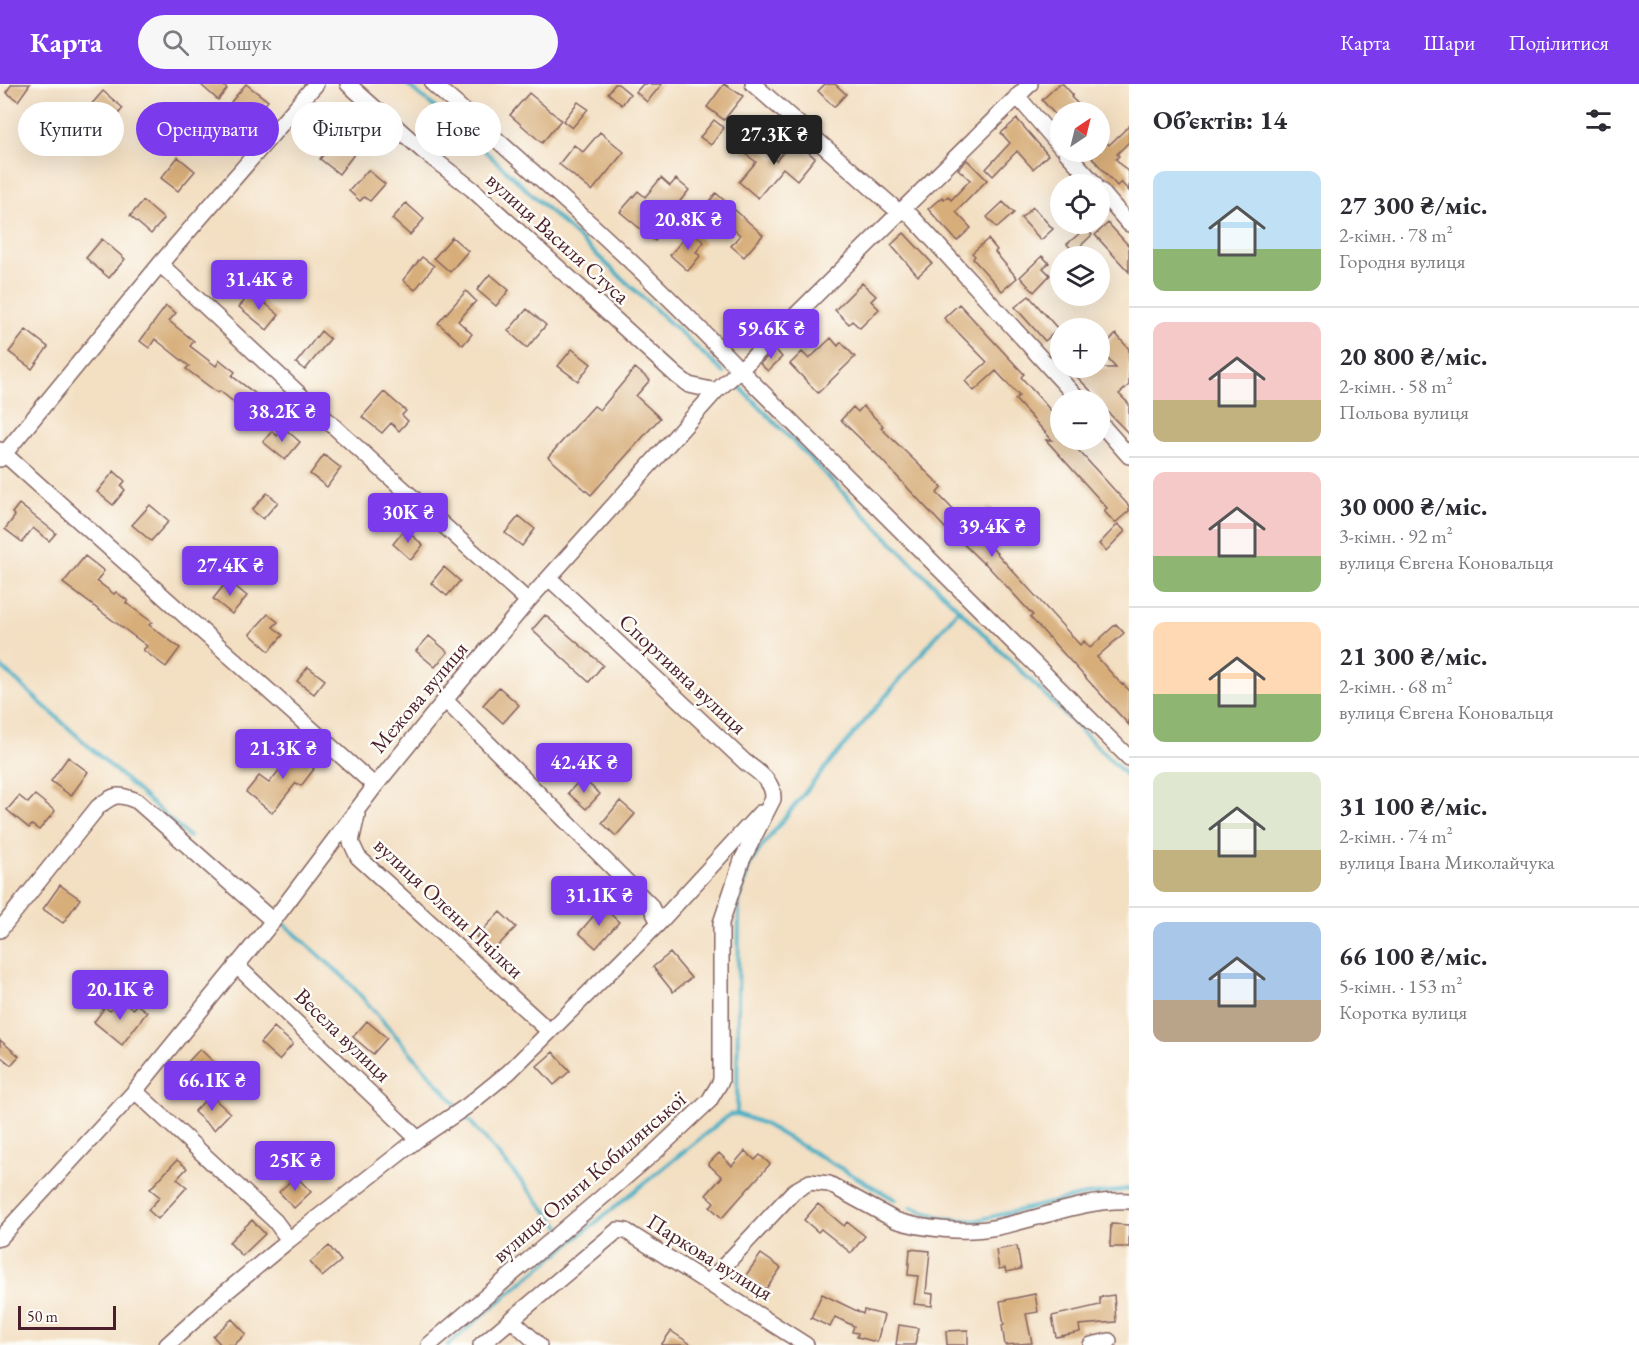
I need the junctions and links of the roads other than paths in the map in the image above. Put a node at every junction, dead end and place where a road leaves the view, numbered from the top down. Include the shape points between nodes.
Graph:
1 (316, 84) edge
2 (348, 84) edge
3 (433, 84) edge
4 (753, 84) edge
5 (1030, 84) edge
6 (1017, 96) junction
7 (1050, 134) edge
8 (1075, 162) edge
9 (1086, 174) edge
10 (1110, 202) edge
11 (902, 210) junction
12 (1129, 224) edge
13 (160, 264) junction
14 (740, 370) junction
15 (1070, 390) edge
16 (716, 391) junction
17 (1110, 434) edge
18 (1, 454) edge
19 (1129, 456) edge
20 (549, 578) junction
21 (528, 601) junction
22 (445, 700) junction
23 (1129, 758) edge
24 (375, 786) junction
25 (361, 803) junction
26 (771, 803) junction
27 (273, 921) junction
28 (659, 924) junction
29 (0, 930) edge
30 (236, 965) junction
31 (549, 1031) junction
32 (135, 1091) junction
33 (418, 1139) junction
34 (1129, 1201) edge
35 (0, 1238) edge
36 (289, 1240) junction
37 (709, 1282) junction
38 (511, 1319) junction
39 (1108, 1341) dead end
40 (176, 1342) edge
41 (429, 1345) edge
42 (481, 1345) edge
43 (539, 1345) edge
44 (806, 1345) edge
45 (1091, 1345) edge

1 - 13 street
2 - 16 street, вулиця Василя Стуса via 472,189 677,376 689,385
3 - 14 street via 576,210
4 - 11 street
5 - 6 street, Межова вулиця
6 - 7 street
6 - 11 street, Межова вулиця
8 - 9 street
10 - 12 street
11 - 14 street, Межова вулиця
11 - 15 street
13 - 18 street
13 - 21 street
14 - 16 street, Межова вулиця
14 - 23 street
16 - 20 street, Межова вулиця
17 - 19 street
18 - 24 street
20 - 21 street, Межова вулиця
20 - 26 street, Спортивна вулиця via 764,778 773,792
21 - 22 street, Межова вулиця
22 - 24 street, Межова вулиця
22 - 28 street via 650,905
24 - 25 street, Межова вулиця
25 - 27 street, Межова вулиця
25 - 31 street, вулиця Олени Пчілки via 351,842 358,857
26 - 28 street
26 - 41 street, вулиця Ольги Кобилянської via 742,860 721,923 721,1081 709,1101
27 - 29 street via 137,801 123,795 111,797 98,807
27 - 30 street, Межова вулиця
28 - 31 street
30 - 32 street, Межова вулиця
30 - 33 street, Весела вулиця
31 - 33 street via 509,1072
32 - 35 street, Межова вулиця
32 - 36 street via 275,1221
33 - 36 street
34 - 37 street via 1080,1205 977,1230 906,1224 829,1184 810,1182 794,1191
36 - 40 street via 220,1297
37 - 38 street, Паркова вулиця via 626,1231 618,1230
37 - 44 street, Паркова вулиця
38 - 42 street, Паркова вулиця
38 - 43 street
39 - 45 street

